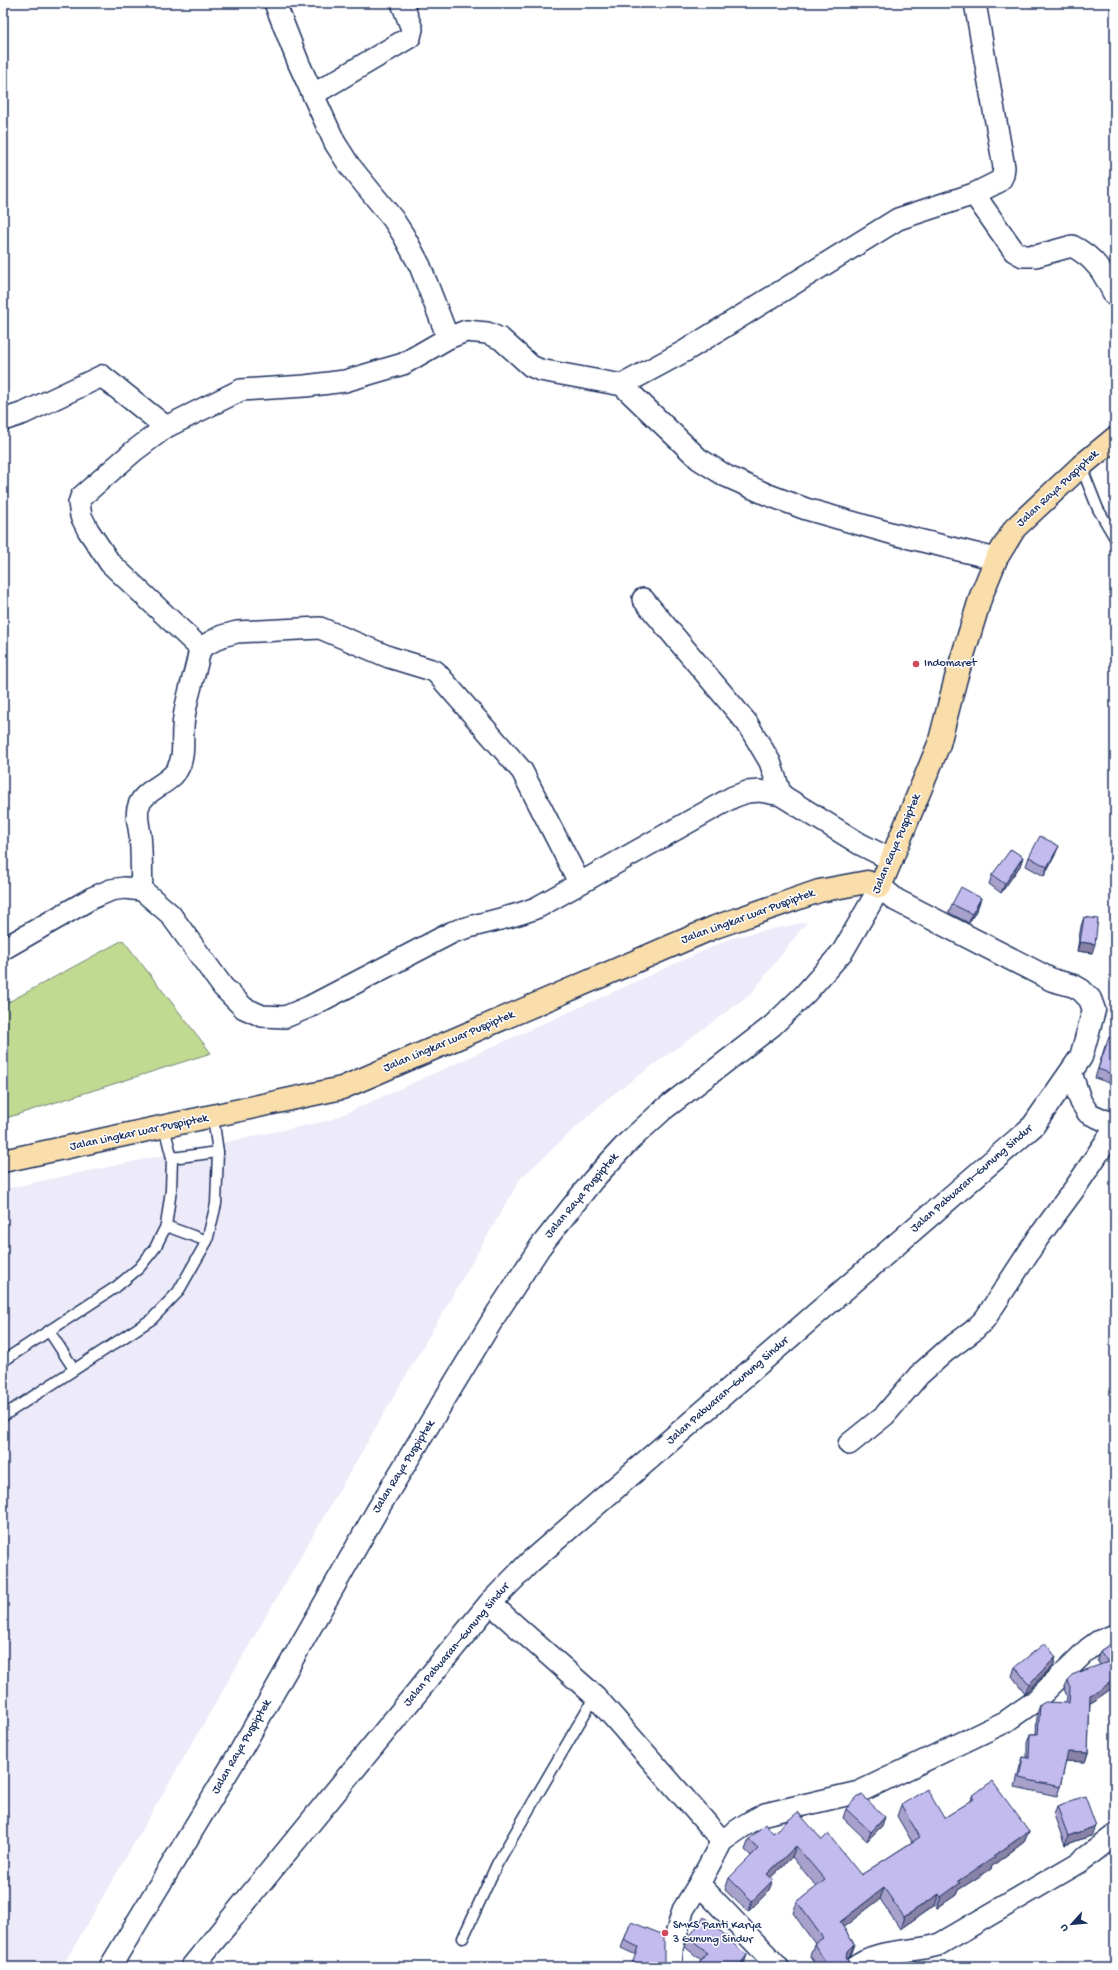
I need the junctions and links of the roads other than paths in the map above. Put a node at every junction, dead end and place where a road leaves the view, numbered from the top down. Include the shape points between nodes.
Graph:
1 (275, 3) edge
2 (402, 3) edge
3 (974, 3) edge
4 (314, 94) junction
5 (974, 194) junction
6 (1115, 296) edge
7 (448, 338) junction
8 (622, 385) junction
9 (3, 420) edge
10 (166, 427) junction
11 (1115, 438) edge
12 (1081, 466) junction
13 (1115, 538) edge
14 (996, 559) junction
15 (643, 599) dead end
16 (200, 648) junction
17 (781, 795) junction
18 (892, 860) junction
19 (579, 882) junction
20 (880, 887) junction
21 (142, 890) junction
22 (3, 948) edge
23 (1071, 1073) junction
24 (213, 1117) junction
25 (164, 1127) junction
26 (1115, 1127) edge
27 (218, 1152) junction
28 (172, 1158) junction
29 (3, 1161) edge
30 (166, 1226) junction
31 (207, 1241) junction
32 (50, 1331) junction
33 (3, 1361) edge
34 (74, 1369) junction
35 (3, 1416) edge
36 (849, 1444) dead end
37 (490, 1603) junction
38 (1115, 1635) edge
39 (595, 1696) junction
40 (1115, 1835) edge
41 (722, 1841) junction
42 (699, 1884) junction
43 (463, 1938) dead end
44 (110, 1967) edge
45 (192, 1967) edge
46 (672, 1967) edge
47 (778, 1967) edge
48 (854, 1967) edge

1 - 4 street
2 - 4 street via 412,29 410,37
3 - 5 street via 1004,167 1000,182
4 - 7 street via 335,144 404,236 420,266
5 - 6 street via 1014,251 1023,256 1036,256 1072,246 1086,253 1097,264
5 - 8 street via 898,219 685,351
7 - 8 street via 466,331 487,333 501,339 531,366 540,370
7 - 10 street via 403,364 345,381 241,390
8 - 14 street via 699,458 726,476 806,509
9 - 10 street via 102,376
10 - 16 street via 81,497 79,507 88,530 110,563
11 - 12 main road, Jalan Raya Puspiptek
12 - 13 lane via 1098,509
12 - 14 main road, Jalan Raya Puspiptek via 1015,528
14 - 18 main road, Jalan Raya Puspiptek via 958,671 939,744
15 - 17 street via 747,723 770,762
16 - 19 street via 222,636 237,632 320,628 388,657 434,671 522,772
16 - 21 street via 183,728 182,760 177,771 146,795 139,805 137,816
17 - 18 street via 860,844
17 - 19 street via 754,792 734,797
18 - 20 main road, Jalan Raya Puspiptek
19 - 21 street via 524,913 453,932 285,1017 262,1016 244,1008 223,987 170,914
20 - 23 street, Jalan Pabuaran–Gunung Sindur via 896,900 930,918 1052,980 1074,986 1086,994 1094,1010 1081,1057
20 - 24 main road, Jalan Lingkar Luar Puspiptek via 867,882 819,891 730,922 342,1088
20 - 44 street, Jalan Raya Puspiptek via 843,951 805,994 772,1026 663,1110 628,1142 593,1180 540,1248 495,1316 378,1509 241,1750
21 - 22 street via 111,890
23 - 26 street via 1081,1102 1088,1113
23 - 37 street, Jalan Pabuaran–Gunung Sindur via 1033,1126 530,1562
24 - 25 main road, Jalan Lingkar Luar Puspiptek
24 - 27 lane
25 - 28 lane
25 - 29 main road, Jalan Lingkar Luar Puspiptek
26 - 36 street via 985,1319 919,1375 885,1415
27 - 28 lane
27 - 31 lane via 216,1204
28 - 30 lane
30 - 31 lane
30 - 32 lane via 155,1248 139,1268 116,1287
31 - 34 lane via 178,1292 152,1319
32 - 33 lane
32 - 34 lane
34 - 35 lane
37 - 39 street
37 - 45 street, Jalan Pabuaran–Gunung Sindur
38 - 41 street via 1099,1641 1088,1649 1035,1701 1005,1722 859,1792 766,1814
39 - 41 street
39 - 43 lane via 500,1858
40 - 48 street via 1080,1862 938,1945 927,1949 873,1956 860,1961
41 - 42 street
42 - 46 street via 683,1910 672,1949
42 - 47 street

